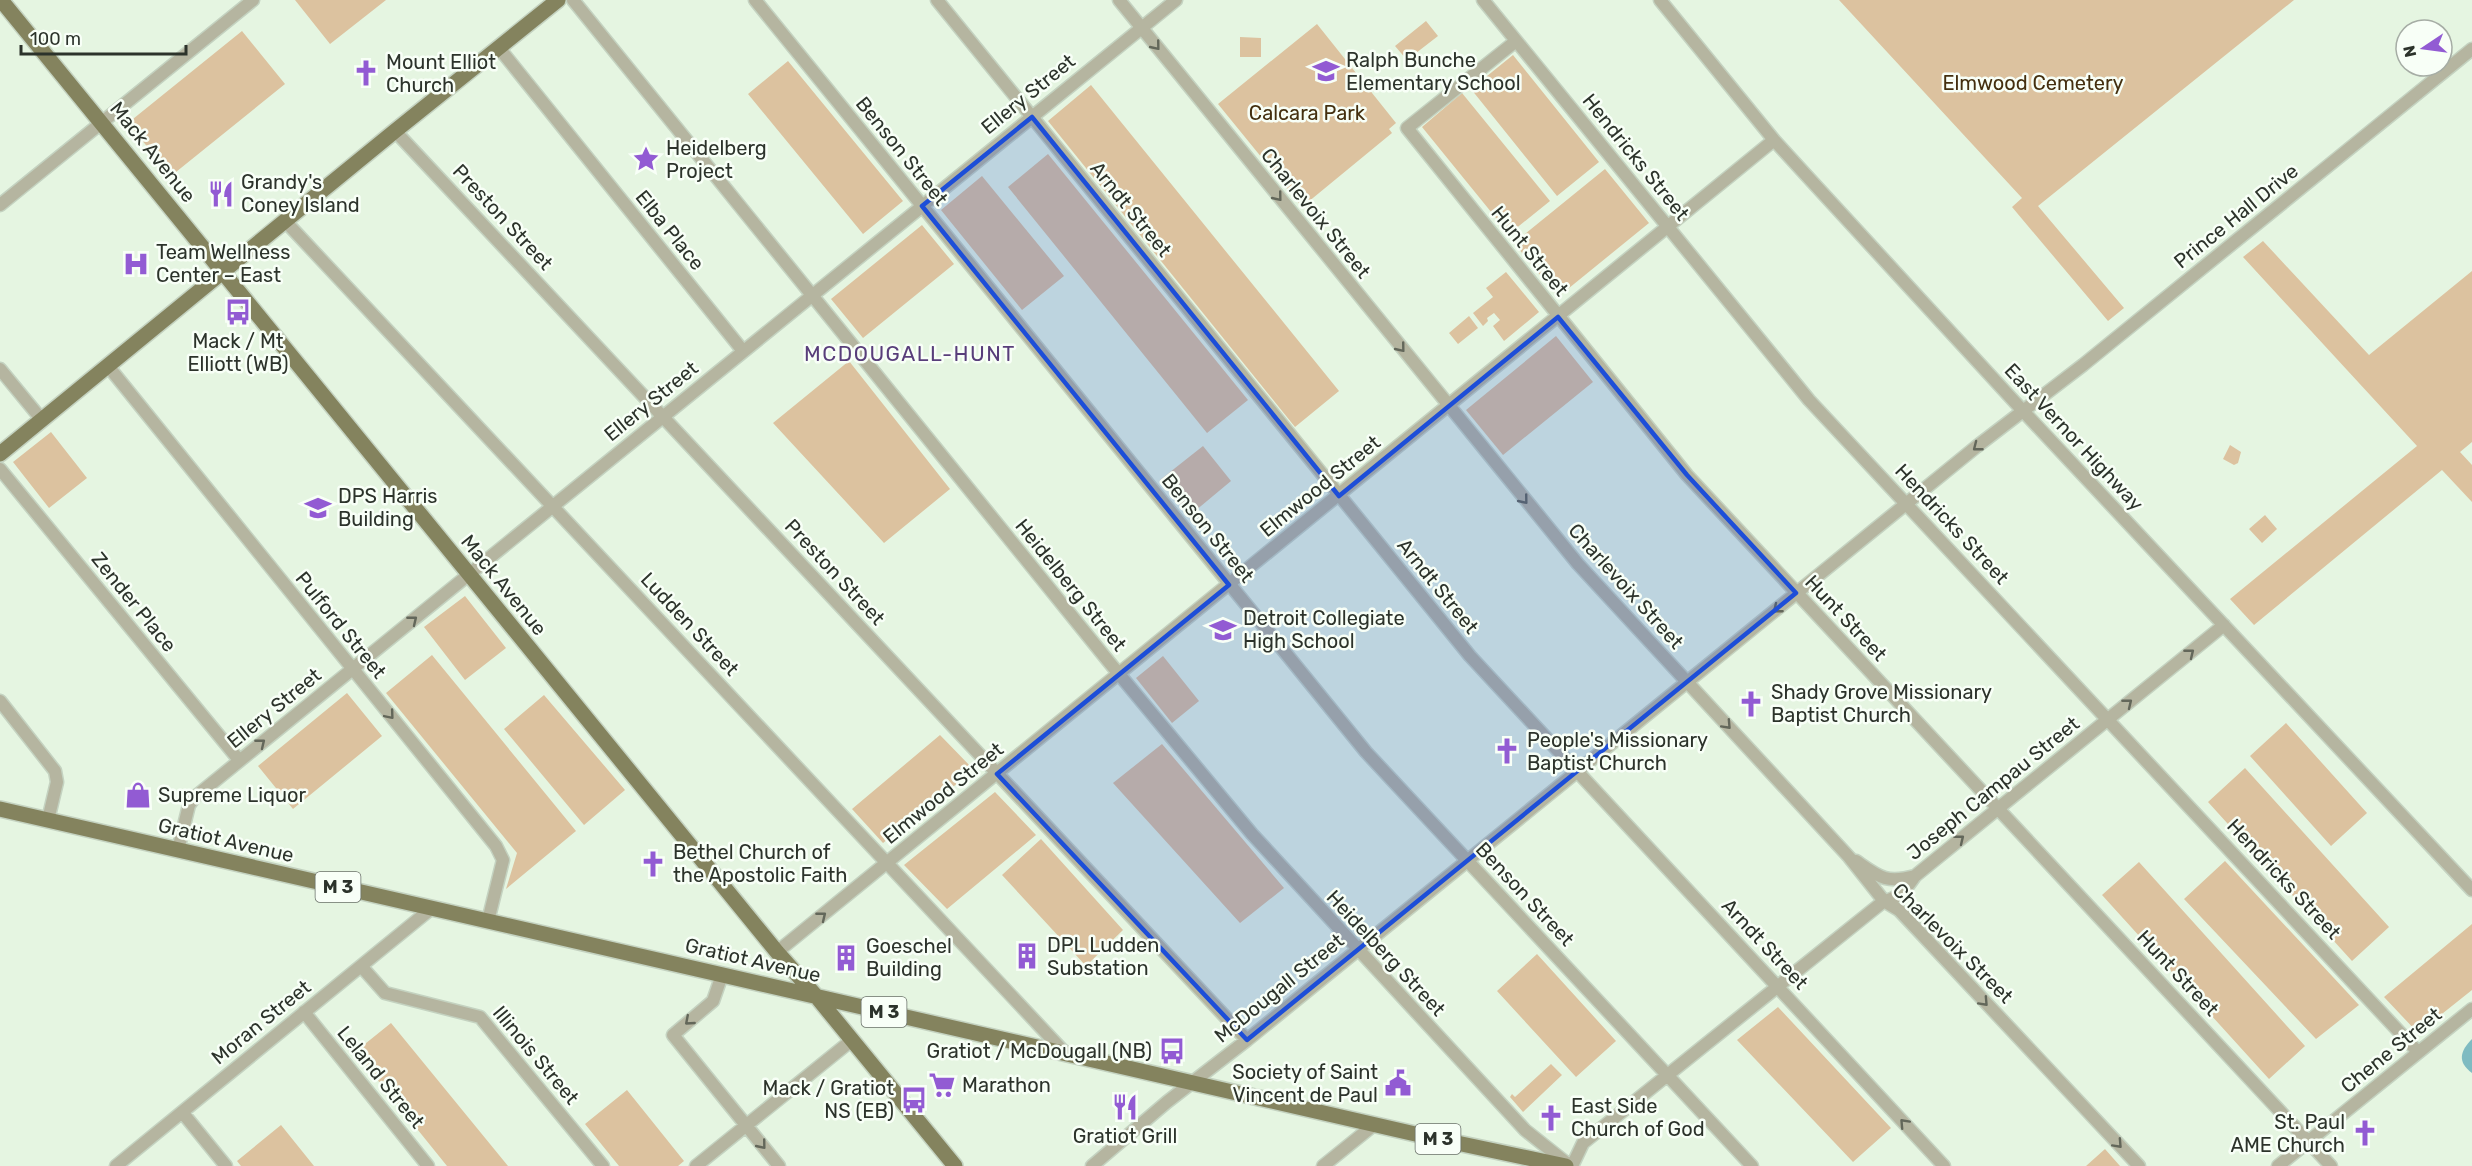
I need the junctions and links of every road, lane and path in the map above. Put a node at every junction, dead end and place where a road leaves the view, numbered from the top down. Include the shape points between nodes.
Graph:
1 (2, 0) edge
2 (253, 0) edge
3 (558, 0) edge
4 (573, 0) edge
5 (755, 0) edge
6 (937, 0) edge
7 (1119, 0) edge
8 (1176, 0) edge
9 (1483, 0) edge
10 (1660, 0) edge
11 (1141, 28) junction
12 (1516, 41) junction
13 (498, 48) junction
14 (2472, 49) edge
15 (1032, 117) junction
16 (102, 122) junction
17 (395, 131) junction
18 (1774, 140) junction
19 (0, 205) edge
20 (922, 206) junction
21 (286, 222) junction
22 (1669, 228) junction
23 (224, 272) junction
24 (812, 296) junction
25 (1558, 317) junction
26 (743, 351) junction
27 (108, 366) junction
28 (0, 369) edge
29 (1449, 407) junction
30 (2023, 411) junction
31 (663, 417) junction
32 (42, 420) junction
33 (0, 454) edge
34 (0, 469) edge
35 (1339, 496) junction
36 (1906, 504) junction
37 (553, 506) junction
38 (469, 575) junction
39 (1229, 585) junction
40 (1797, 593) junction
41 (2224, 625) junction
42 (352, 670) junction
43 (1119, 675) junction
44 (1687, 682) junction
45 (0, 701) edge
46 (2108, 719) junction
47 (239, 760) junction
48 (1577, 772) junction
49 (998, 774) junction
50 (1998, 808) junction
51 (0, 809) edge
52 (48, 820) junction
53 (178, 850) junction
54 (1849, 857) junction
55 (1467, 861) junction
56 (887, 863) junction
57 (1915, 876) junction
58 (2472, 890) edge
59 (1884, 902) junction
60 (432, 908) junction
61 (488, 921) junction
62 (1357, 951) junction
63 (777, 952) junction
64 (361, 966) junction
65 (722, 975) junction
66 (1778, 987) junction
67 (816, 996) junction
68 (2472, 1009) edge
69 (304, 1012) junction
70 (852, 1040) junction
71 (1247, 1040) junction
72 (2418, 1052) junction
73 (1065, 1053) junction
74 (1668, 1076) junction
75 (1192, 1082) junction
76 (182, 1112) junction
77 (746, 1124) junction
78 (1375, 1124) junction
79 (2308, 1141) junction
80 (116, 1166) edge
81 (226, 1166) edge
82 (428, 1166) edge
83 (603, 1166) edge
84 (696, 1166) edge
85 (779, 1166) edge
86 (955, 1166) edge
87 (1092, 1166) edge
88 (1323, 1166) edge
89 (1570, 1166) edge
90 (1752, 1166) edge
91 (1944, 1166) edge
92 (2139, 1166) edge
93 (2278, 1166) edge
94 (2331, 1166) edge

1 - 16 main road, Mack Avenue
2 - 16 street
3 - 13 main road
4 - 24 street, Heidelberg Street
5 - 20 street, Benson Street
6 - 15 street, Arndt Street
7 - 11 street, Charlevoix Street
8 - 11 street, Ellery Street
9 - 12 street, Hendricks Street
10 - 18 street, East Vernor Highway
11 - 15 street, Ellery Street
11 -> 29 street, Charlevoix Street
12 - 22 street, Hendricks Street
12 - 25 street, Hunt Street via 1407,128
13 - 17 main road
13 - 26 street, Elba Place
14 - 30 street, Prince Hall Drive
15 - 20 street, Ellery Street
15 - 35 street, Arndt Street
16 - 19 street
16 - 23 main road, Mack Avenue
17 - 21 main road
17 - 31 street, Preston Street
18 - 22 street, Elmwood Street
18 - 30 street, East Vernor Highway
20 - 24 street, Ellery Street
20 - 39 street, Benson Street
21 - 23 main road
21 - 37 street, Ludden Street
22 - 25 street, Elmwood Street
22 - 36 street, Hendricks Street via 1809,400
23 - 27 main road
23 - 38 main road, Mack Avenue
24 - 26 street, Ellery Street
24 - 43 street, Heidelberg Street
25 - 29 street, Elmwood Street
25 - 40 street, Hunt Street via 1688,475
26 - 31 street, Ellery Street
27 - 32 main road
27 - 42 street, Pulford Street
28 - 32 street
29 - 35 street, Elmwood Street
29 -> 44 street, Charlevoix Street via 1590,579
30 -> 36 street, McDougall Street
30 - 41 street, East Vernor Highway
31 - 37 street, Ellery Street
31 - 49 street, Preston Street
32 - 33 main road
34 - 47 street, Zender Place
35 - 39 street, Elmwood Street
35 - 48 street, Arndt Street via 1470,656
36 - 40 street, McDougall Street
36 - 46 street, Hendricks Street
37 - 38 street, Ellery Street
37 - 56 street, Ludden Street
42 -> 38 street, Ellery Street
38 - 63 main road, Mack Avenue
39 - 43 street, Elmwood Street
39 - 55 street, Benson Street via 1366,752
40 -> 44 street, McDougall Street
40 - 50 street, Hunt Street
46 -> 41 street, Joseph Campau Street
41 - 58 street, East Vernor Highway
47 -> 42 street, Ellery Street
42 -> 61 street, Pulford Street via 496,846 503,860
43 - 49 street, Elmwood Street
43 - 62 street, Heidelberg Street via 1252,834
44 - 48 street, McDougall Street
44 -> 54 street, Charlevoix Street
45 - 52 street via 55,771 57,782
46 - 50 street, Joseph Campau Street
46 - 72 street, Hendricks Street
47 - 53 street, Ellery Street via 189,805
48 - 55 street, McDougall Street
48 - 66 street, Arndt Street
49 - 56 street, Elmwood Street
49 - 71 street, Preston Street
57 -> 50 street, Joseph Campau Street
50 - 79 street, Hunt Street
51 - 52 main road, Gratiot Avenue / M 3
52 - 53 main road, Gratiot Avenue / M 3
53 - 60 main road, Gratiot Avenue / M 3
54 - 57 street via 1886,880
54 - 59 street, Charlevoix Street
55 - 62 street, McDougall Street
55 - 74 street, Benson Street
63 -> 56 street, Elmwood Street
56 - 73 street, Ludden Street
57 - 59 street, Joseph Campau Street via 1904,892
59 - 66 street, Joseph Campau Street
59 -> 92 street, Charlevoix Street via 1899,910
60 - 61 main road, Gratiot Avenue / M 3
60 - 64 street, Moran Street
61 - 65 main road, Gratiot Avenue / M 3
62 - 71 street, McDougall Street
62 - 89 street, Heidelberg Street via 1525,1130
63 - 67 main road, Mack Avenue
64 - 69 street, Moran Street
64 - 83 street, Illinois Street via 385,993 480,1017
65 - 67 main road, Gratiot Avenue / M 3
65 -> 77 street via 713,1001 673,1035
66 - 74 street, Joseph Campau Street
91 -> 66 street, Arndt Street
67 - 70 main road, Mack Avenue
67 - 73 main road, Gratiot Avenue / M 3
68 - 72 street, Chene Street
69 - 76 street, Moran Street
69 - 82 street, Leland Street
70 - 77 street
70 - 86 main road, Mack Avenue
71 - 75 street, McDougall Street
72 - 79 street, Chene Street
73 - 75 main road, Gratiot Avenue / M 3
74 - 89 street, Joseph Campau Street via 1583,1143
74 - 90 street, Benson Street
75 - 78 main road, Gratiot Avenue / M 3
75 - 87 street, McDougall Street
76 - 80 street, Moran Street
76 - 81 street
77 - 84 street
77 -> 85 street
78 - 88 street
78 - 89 main road, Gratiot Avenue / M 3
79 - 93 street, Chene Street
79 - 94 street, Hunt Street

